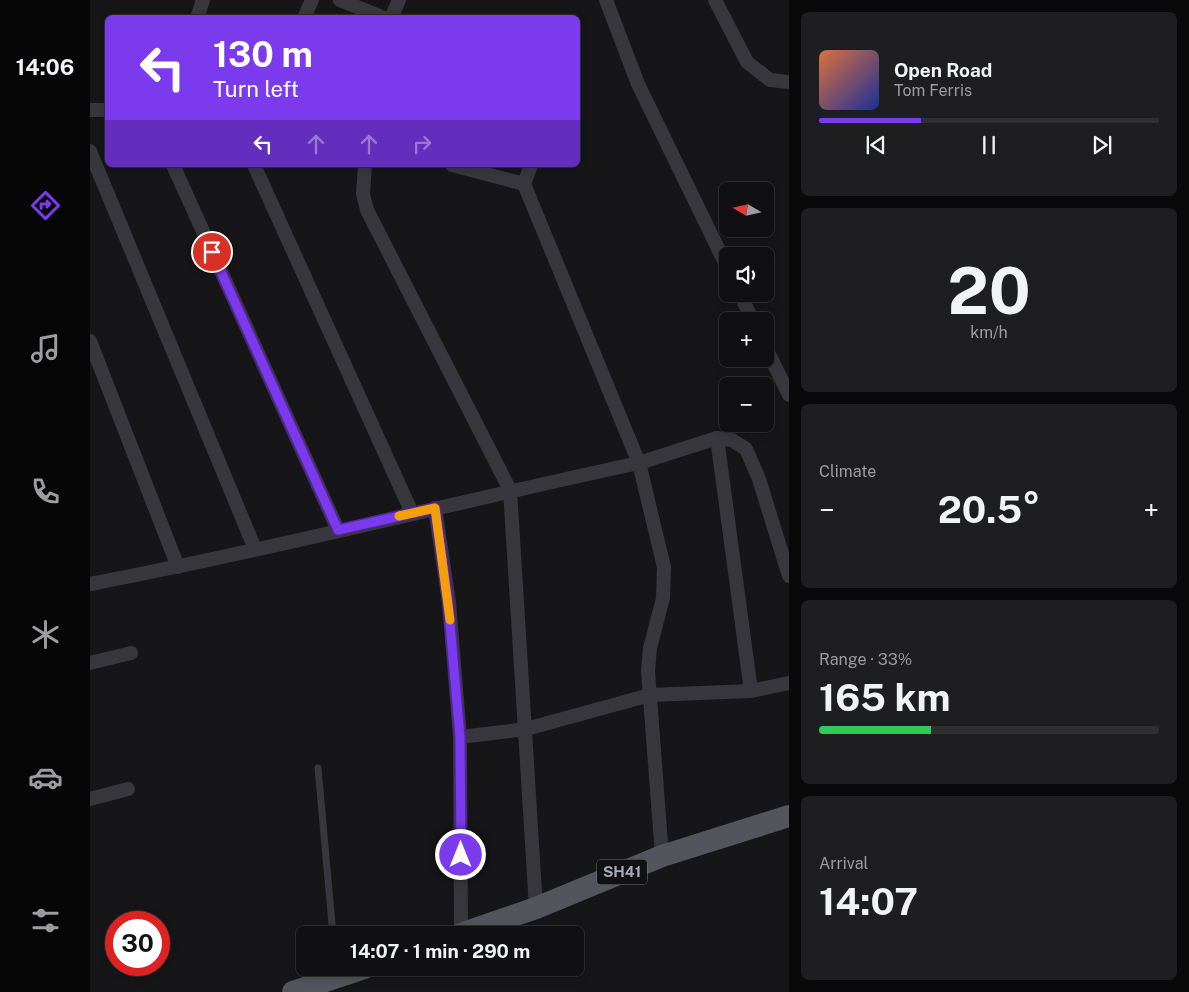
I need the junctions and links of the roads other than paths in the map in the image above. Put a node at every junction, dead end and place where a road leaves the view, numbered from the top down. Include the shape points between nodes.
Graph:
1 (203, 0) edge
2 (312, 0) edge
3 (340, 0) edge
4 (399, 0) edge
5 (606, 0) edge
6 (715, 0) edge
7 (198, 15) edge
8 (305, 15) edge
9 (377, 15) edge
10 (392, 15) edge
11 (789, 82) edge
12 (90, 110) edge
13 (105, 110) edge
14 (90, 151) edge
15 (174, 167) edge
16 (255, 167) edge
17 (365, 167) edge
18 (460, 167) edge
19 (530, 167) edge
20 (524, 184) junction
21 (719, 250) edge
22 (90, 341) edge
23 (774, 364) edge
24 (789, 395) edge
25 (717, 438) junction
26 (639, 463) junction
27 (510, 490) junction
28 (435, 508) junction
29 (412, 513) junction
30 (338, 530) junction
31 (255, 549) junction
32 (178, 567) junction
33 (789, 576) edge
34 (90, 584) edge
35 (131, 653) dead end
36 (90, 663) edge
37 (789, 683) edge
38 (751, 691) junction
39 (650, 695) junction
40 (526, 729) junction
41 (460, 737) junction
42 (318, 768) dead end
43 (128, 789) dead end
44 (90, 799) edge
45 (789, 816) edge
46 (662, 856) junction
47 (536, 908) junction
48 (332, 926) edge
49 (459, 926) edge
50 (483, 926) edge
51 (328, 976) edge
52 (293, 992) edge

1 - 7 street
2 - 8 street
3 - 9 street
4 - 10 street
5 - 21 street via 638,84
6 - 11 street via 747,62 770,80
12 - 13 street
14 - 31 street
15 - 30 street
16 - 29 street
17 - 27 street via 363,194 370,217
18 - 20 street
19 - 20 street
20 - 26 street
22 - 32 street
23 - 24 street
25 - 26 street
25 - 33 street via 732,440 746,449 759,479
25 - 38 street
26 - 27 street
26 - 39 street via 664,567 662,598 650,648
27 - 28 street
27 - 40 street
28 - 29 street
28 - 41 street via 448,602
29 - 30 street
30 - 31 street
31 - 32 street
32 - 34 street
35 - 36 street
37 - 38 street
38 - 39 street
39 - 40 street
39 - 46 street
40 - 41 street
40 - 47 street
41 - 49 street
42 - 48 lane
43 - 44 street
45 - 46 main road, SH41
46 - 47 main road, SH41
47 - 50 main road, SH41
51 - 52 main road

